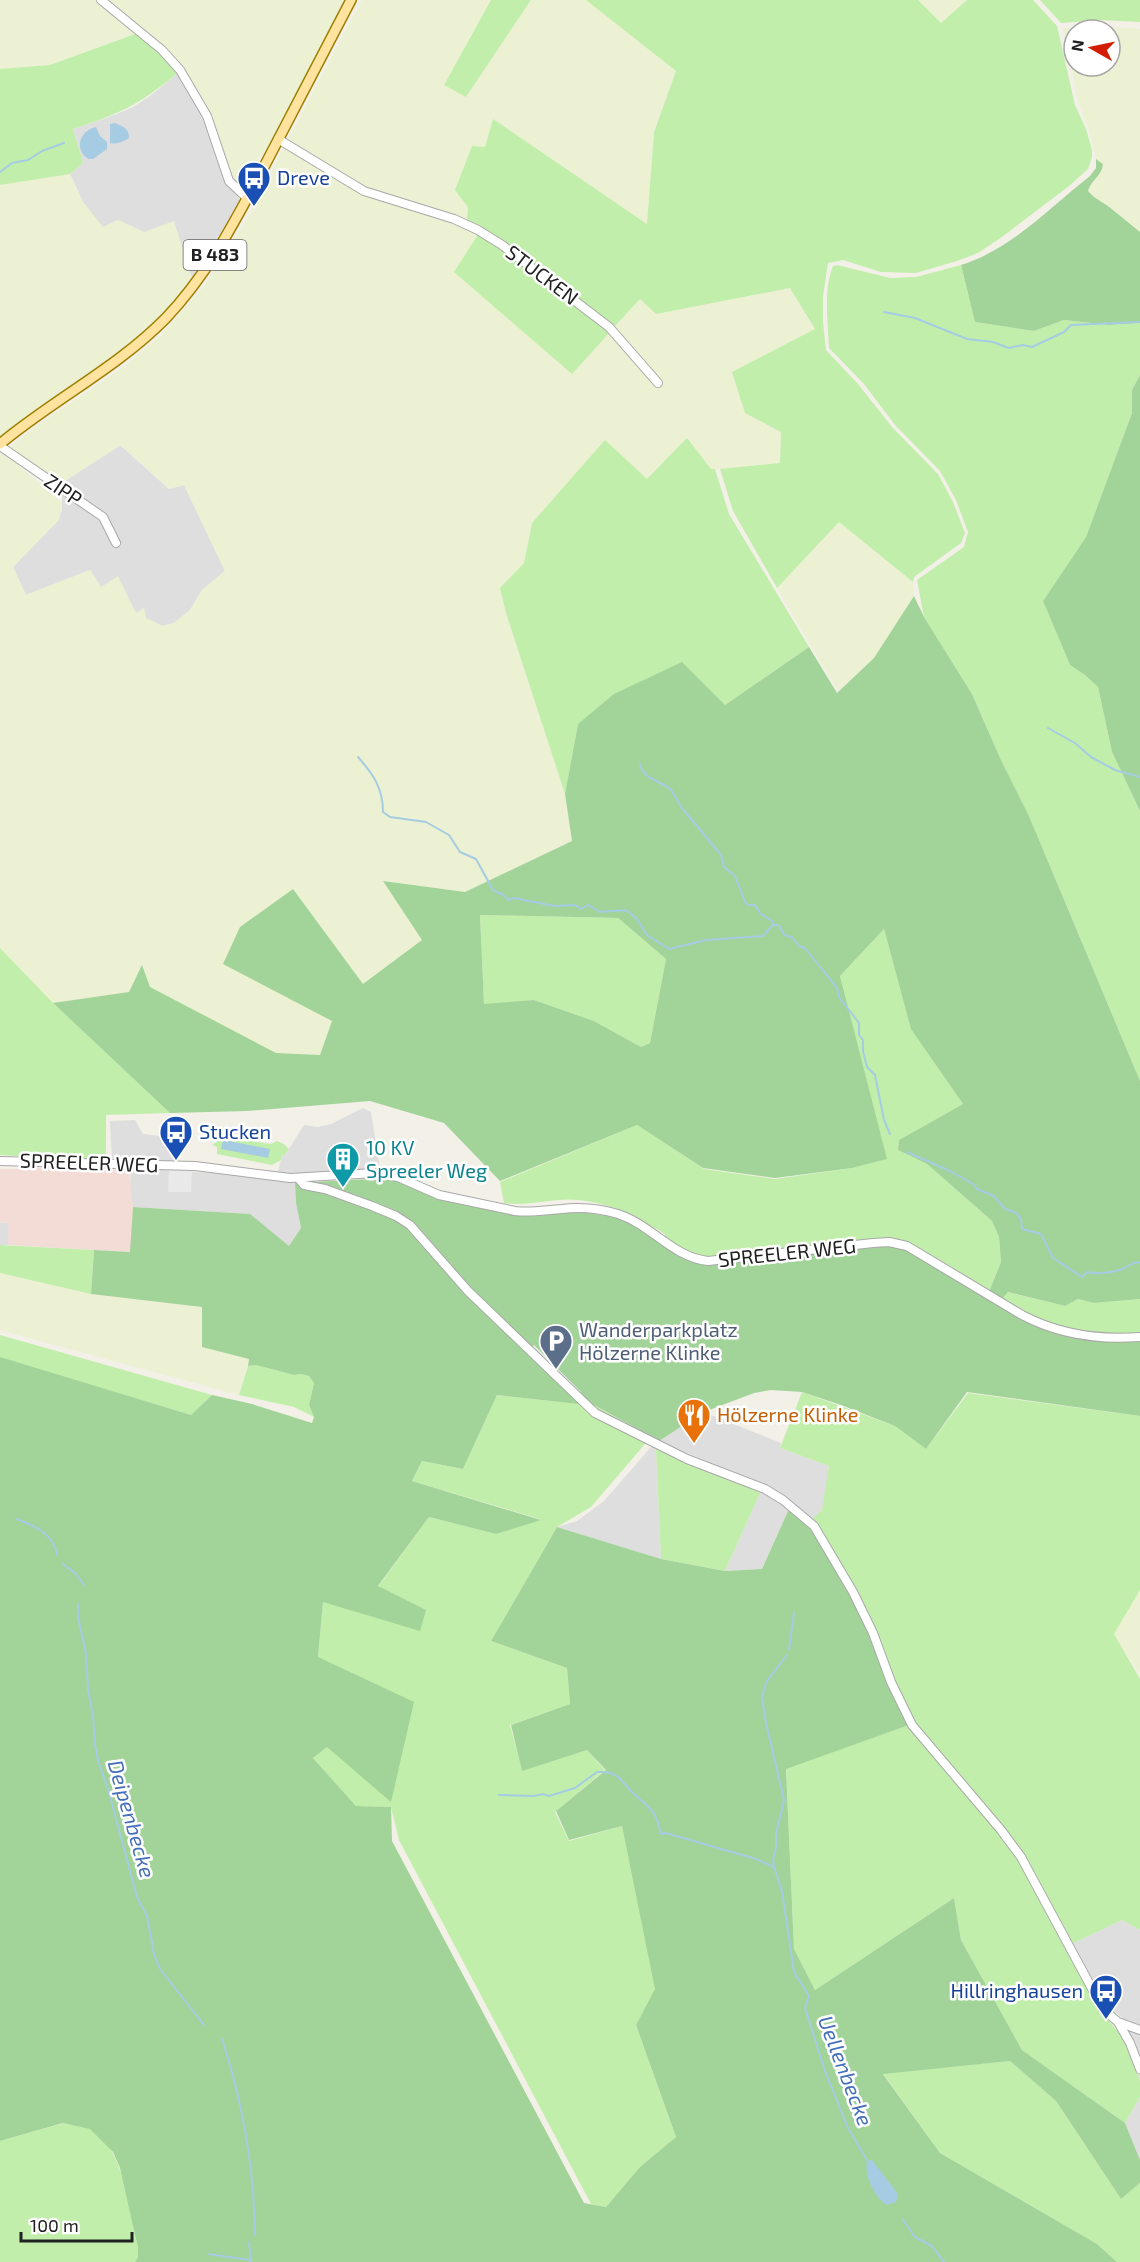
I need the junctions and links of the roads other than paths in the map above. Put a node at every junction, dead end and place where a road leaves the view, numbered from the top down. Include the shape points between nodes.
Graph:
1 (101, 0) edge
2 (351, 0) edge
3 (278, 139) junction
4 (247, 198) junction
5 (658, 383) dead end
6 (0, 445) edge
7 (116, 543) dead end
8 (0, 1161) edge
9 (298, 1178) junction
10 (1140, 1337) edge
11 (1118, 2022) junction
12 (1140, 2030) edge
13 (1140, 2069) edge

1 - 4 street via 162,50 180,70 207,116 229,181
2 - 3 main road, B 483
3 - 4 main road, B 483
3 - 5 street, STUCKEN via 364,191 454,219 502,245 609,327
4 - 6 main road, B 483 via 211,263 167,317 129,352
6 - 7 street, ZIPP via 103,517
8 - 9 street, SPREELER WEG via 195,1166
9 - 10 street, SPREELER WEG via 375,1173 393,1175 439,1195 515,1211 575,1208 615,1213 638,1223 681,1254 708,1262 896,1243 1040,1324 1082,1335
9 - 11 street via 304,1185 372,1206 410,1225 468,1291 595,1413 687,1459 765,1490 814,1526 853,1592 912,1725 1021,1857 1102,2009
11 - 12 street
11 - 13 street

